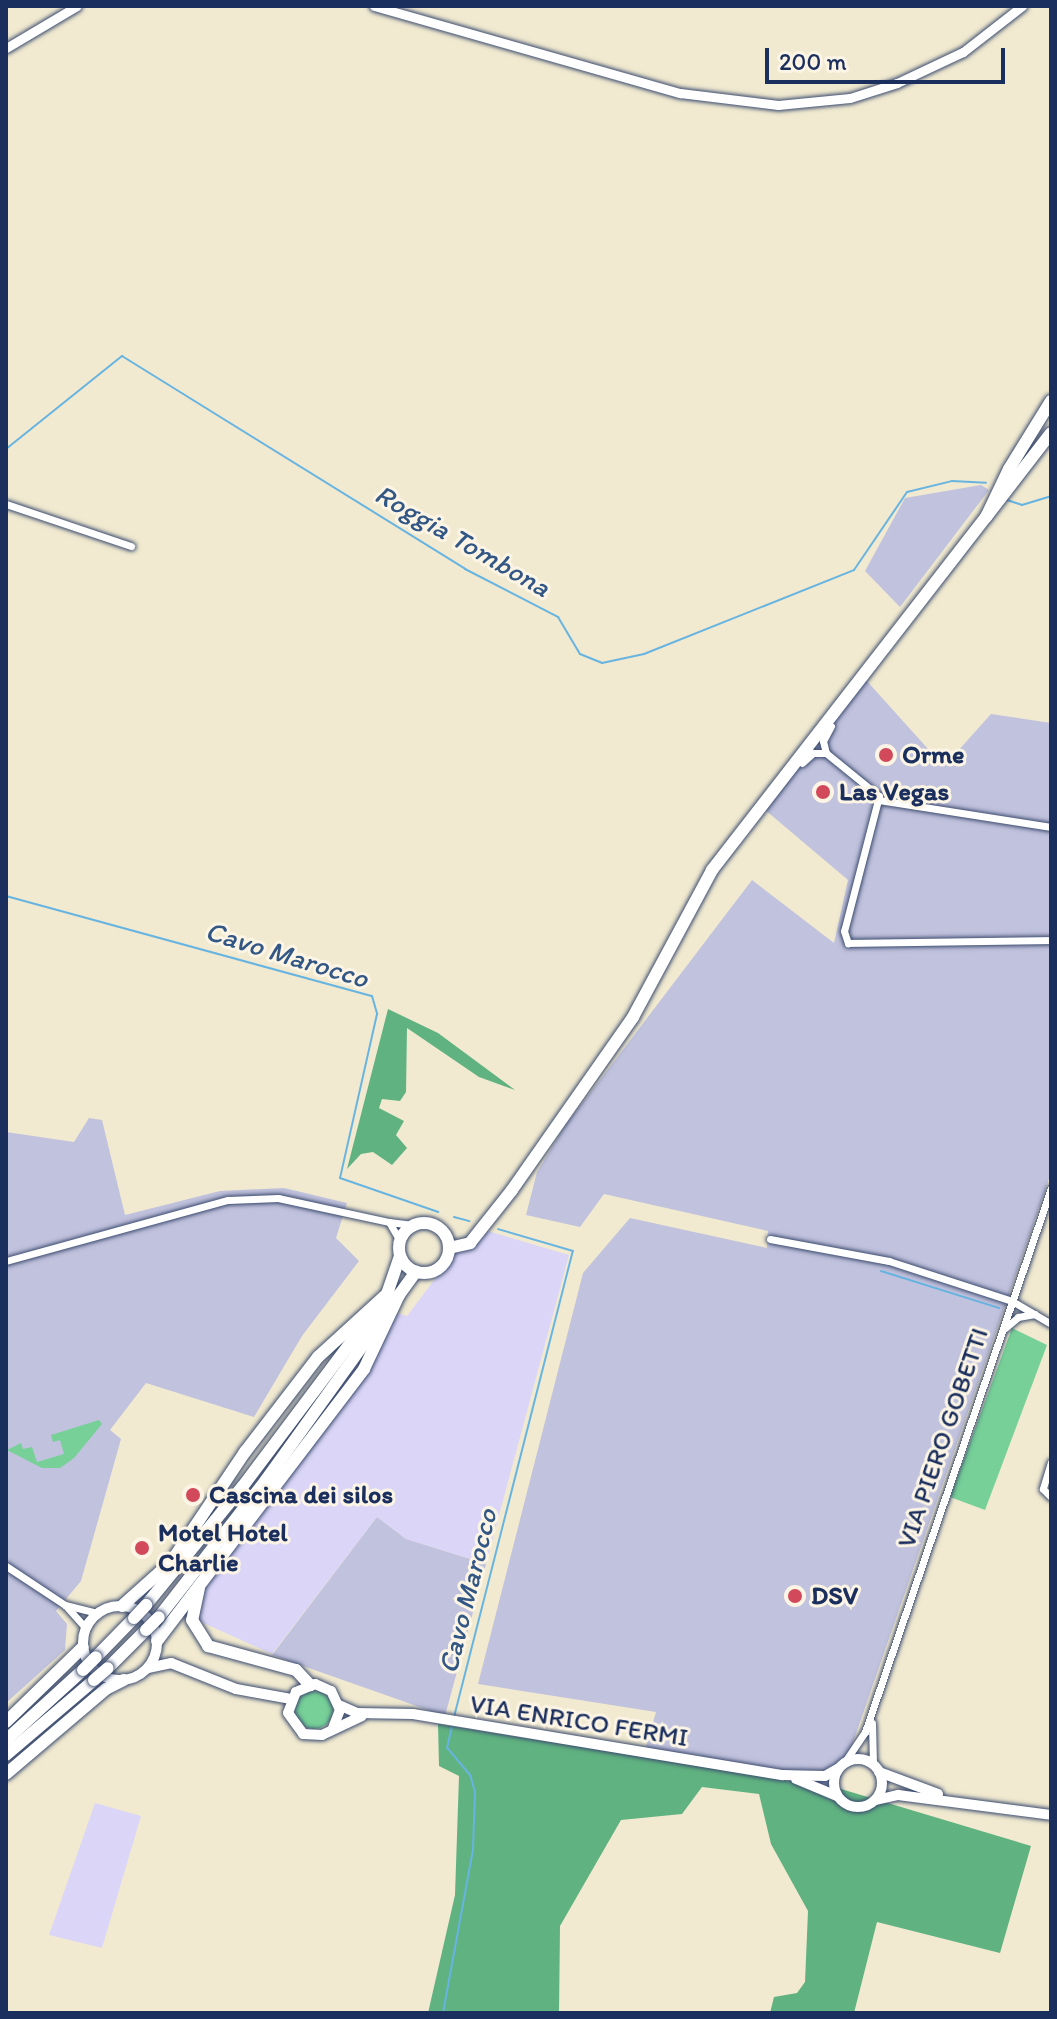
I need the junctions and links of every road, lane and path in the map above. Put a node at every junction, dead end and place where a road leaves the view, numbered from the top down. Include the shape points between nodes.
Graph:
1 (77, 6) edge
2 (374, 6) edge
3 (1022, 6) edge
4 (6, 48) edge
5 (1051, 401) edge
6 (1051, 414) edge
7 (1051, 435) edge
8 (1009, 469) junction
9 (6, 504) edge
10 (986, 517) junction
11 (131, 546) dead end
12 (853, 689) junction
13 (826, 753) junction
14 (780, 783) junction
15 (879, 800) junction
16 (1051, 827) edge
17 (1051, 940) edge
18 (1051, 1188) edge
19 (389, 1222) junction
20 (415, 1225) junction
21 (770, 1239) dead end
22 (400, 1241) junction
23 (449, 1248) junction
24 (400, 1256) junction
25 (6, 1261) edge
26 (416, 1272) junction
27 (393, 1295) junction
28 (1012, 1301) junction
29 (1035, 1314) junction
30 (1051, 1324) edge
31 (999, 1337) junction
32 (1051, 1462) edge
33 (1051, 1497) edge
34 (6, 1566) edge
35 (202, 1580) junction
36 (65, 1605) junction
37 (122, 1606) junction
38 (98, 1613) junction
39 (86, 1628) junction
40 (157, 1644) junction
41 (83, 1647) junction
42 (177, 1665) junction
43 (146, 1670) junction
44 (124, 1680) junction
45 (310, 1685) junction
46 (291, 1699) junction
47 (875, 1701) junction
48 (339, 1705) junction
49 (368, 1715) junction
50 (6, 1722) edge
51 (333, 1728) junction
52 (6, 1740) edge
53 (6, 1755) edge
54 (841, 1766) junction
55 (876, 1768) junction
56 (6, 1774) edge
57 (783, 1775) junction
58 (839, 1798) junction
59 (876, 1800) junction
60 (967, 1801) junction
61 (1051, 1815) edge

1 - 4 street
2 - 3 street via 680,93 754,105 824,102 897,83 963,52
5 - 8 main road
6 - 8 main road
7 - 10 main road
8 - 10 main road
9 - 11 street
10 - 12 main road
12 - 13 street via 825,736
12 - 14 main road
13 - 14 street via 813,753
13 - 15 street
14 - 23 main road via 712,870 633,1017 512,1190 470,1243
15 - 16 street
15 - 17 street via 844,931 848,943
18 - 28 street, VIA PIERO GOBETTI
19 - 20 street
19 - 22 street
19 - 25 street via 278,1198 228,1200
20 - 22 main road
20 - 23 main road via 440,1229
21 - 28 street via 889,1261
22 - 24 main road
23 - 26 main road via 438,1270
24 - 26 main road
24 - 27 main road
26 - 27 main road
27 - 35 main road via 364,1369
27 - 37 main road via 318,1357 171,1562
27 - 52 main road, bridge via 146,1605
27 - 53 main road, bridge via 266,1480 159,1617
28 - 29 street
28 - 31 street, VIA PIERO GOBETTI
29 - 30 street
29 - 31 street via 1014,1319
31 - 47 street, VIA PIERO GOBETTI
32 - 33 street via 1043,1489
34 - 36 street
35 - 40 main road
35 - 45 main road via 192,1610 199,1638 221,1651 296,1670
36 - 38 street
36 - 39 street
37 - 38 main road
37 - 40 main road via 148,1618
38 - 39 main road
39 - 41 main road
40 - 42 main road
40 - 43 main road
41 - 44 main road via 95,1671
41 - 50 main road
42 - 43 main road via 158,1663
42 - 46 main road via 236,1689
43 - 44 main road
44 - 56 main road via 99,1694
45 - 46 main road
45 - 48 main road via 331,1691
46 - 51 main road via 289,1717 299,1732 316,1736
47 - 54 street via 859,1746
47 - 55 street via 869,1750
48 - 49 main road, VIA ENRICO FERMI
48 - 51 main road
49 - 51 main road, VIA ENRICO FERMI
49 - 57 main road, VIA ENRICO FERMI via 443,1720
54 - 55 main road via 859,1759
54 - 57 main road via 825,1776
54 - 58 main road via 834,1783
55 - 59 main road via 883,1785
55 - 60 main road
57 - 58 main road
58 - 59 main road via 853,1807
59 - 60 main road via 898,1795
60 - 61 main road

